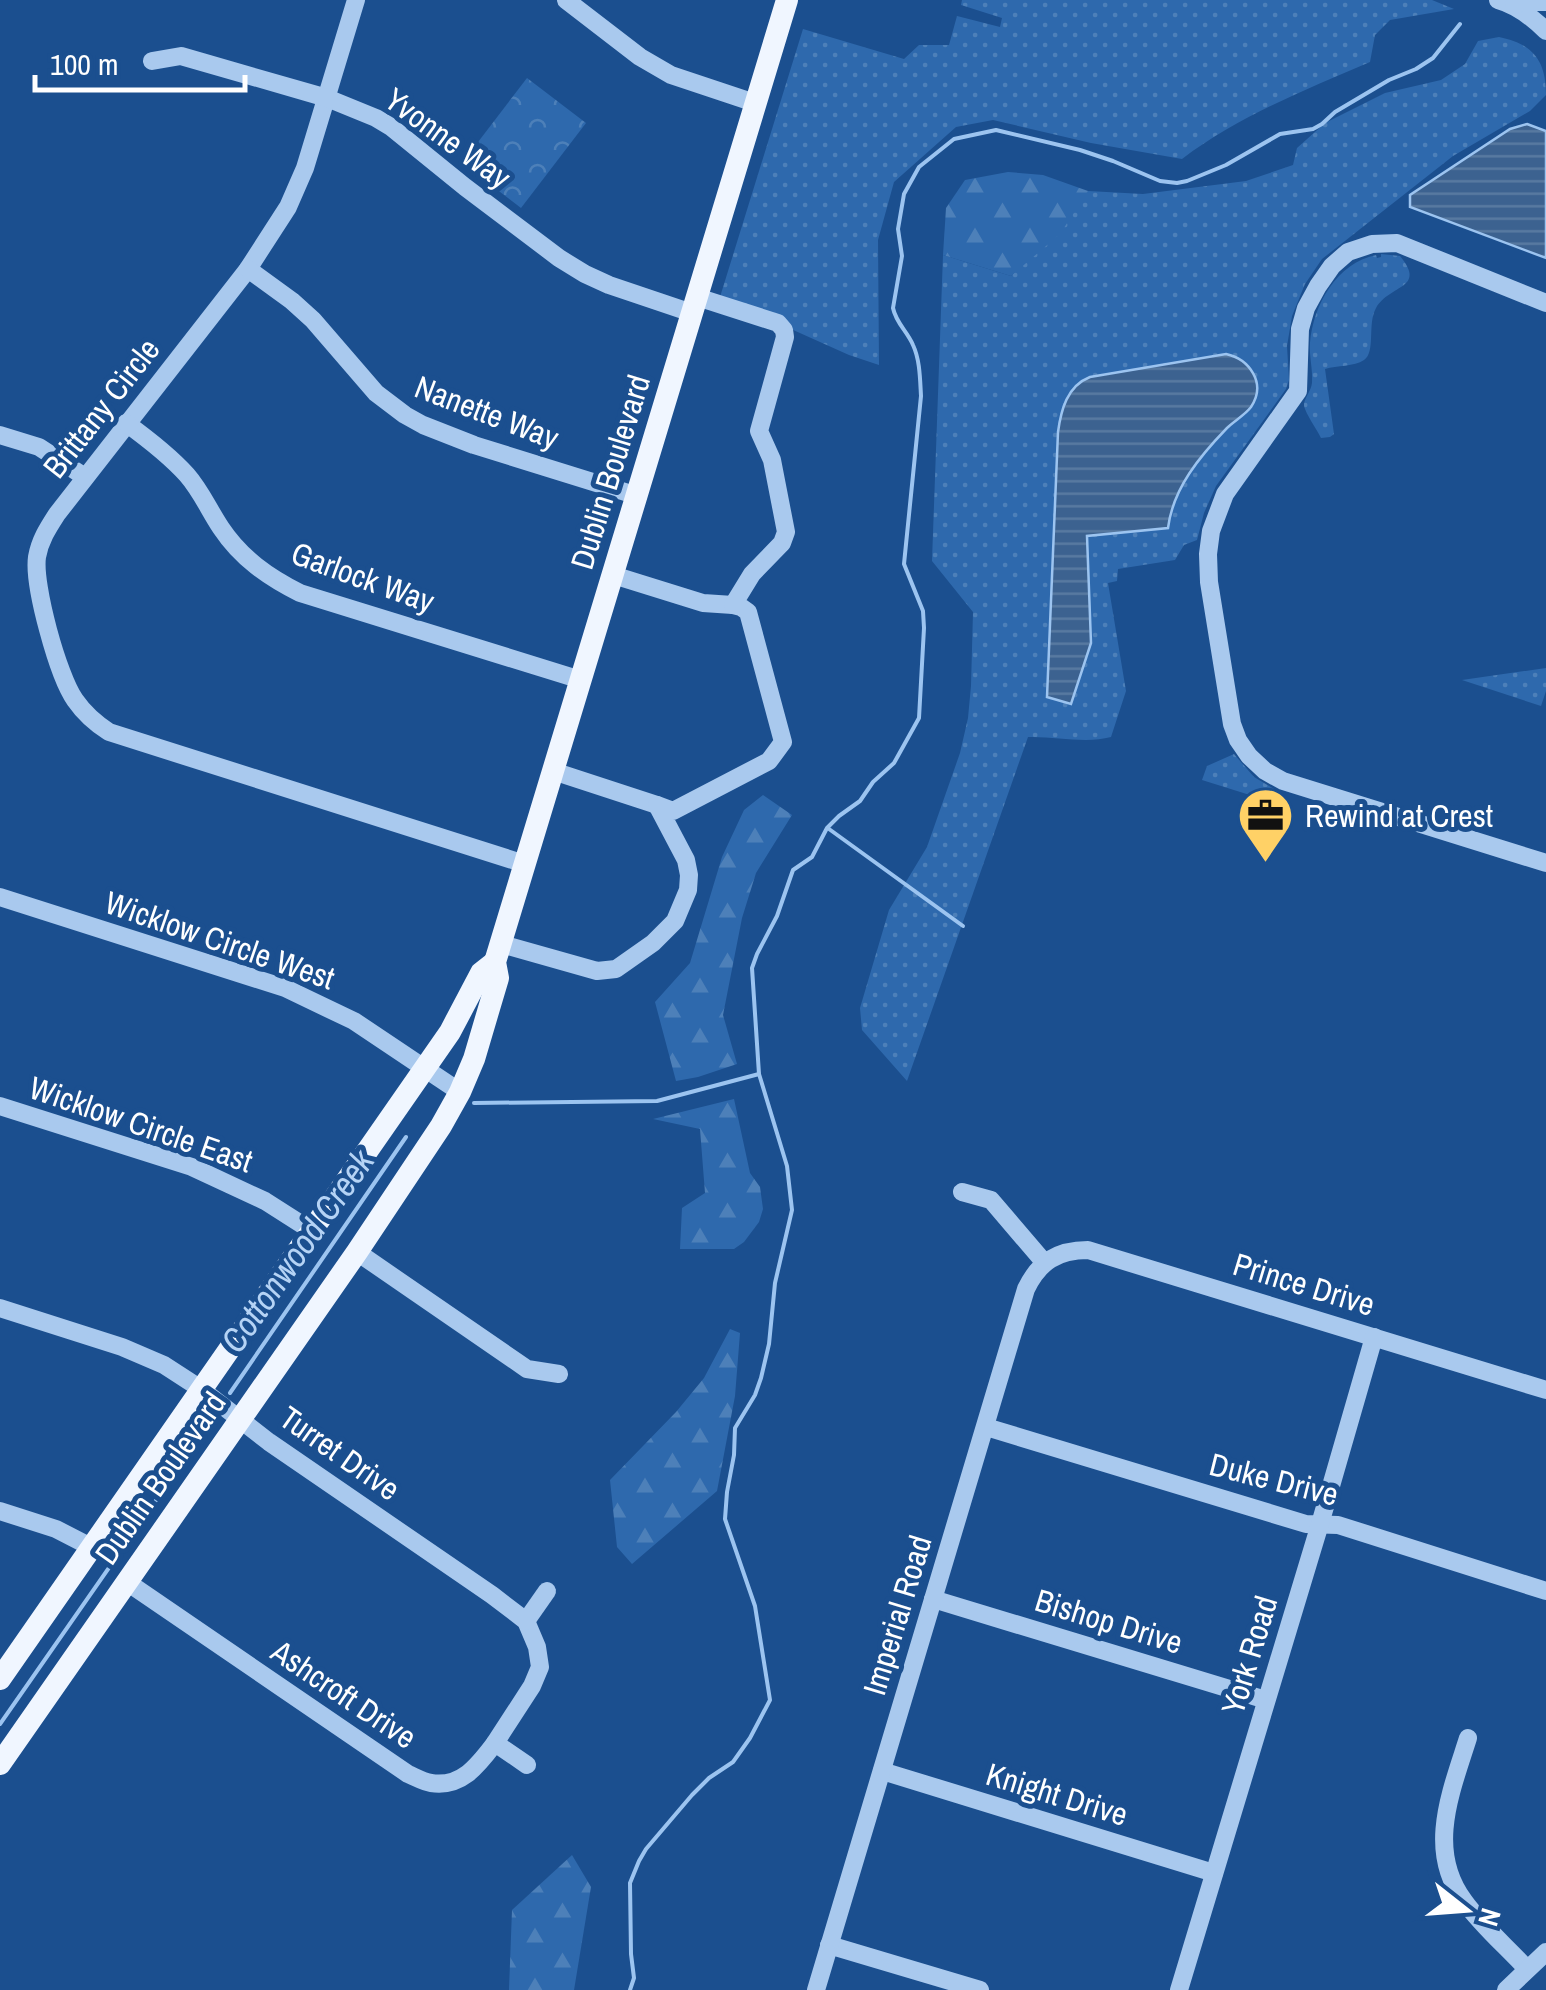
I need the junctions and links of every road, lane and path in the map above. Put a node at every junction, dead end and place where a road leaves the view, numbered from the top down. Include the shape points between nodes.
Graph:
1 (356, 0) edge
2 (566, 0) edge
3 (788, 0) edge
4 (1506, 2) edge
5 (1546, 2) edge
6 (1546, 31) edge
7 (152, 61) dead end
8 (327, 98) junction
9 (756, 103) junction
10 (248, 269) junction
11 (1546, 303) edge
12 (694, 305) junction
13 (126, 423) junction
14 (0, 435) edge
15 (85, 477) junction
16 (638, 496) junction
17 (614, 576) junction
18 (733, 605) junction
19 (581, 680) junction
20 (553, 771) junction
21 (657, 805) junction
22 (1546, 862) edge
23 (525, 864) junction
24 (0, 897) edge
25 (498, 953) junction
26 (424, 1068) junction
27 (460, 1092) junction
28 (0, 1106) edge
29 (962, 1192) dead end
30 (312, 1231) junction
31 (357, 1252) junction
32 (1044, 1262) junction
33 (0, 1308) edge
34 (1374, 1337) junction
35 (560, 1374) dead end
36 (202, 1389) junction
37 (1546, 1390) edge
38 (240, 1420) junction
39 (986, 1427) junction
40 (0, 1511) edge
41 (1320, 1524) junction
42 (92, 1548) junction
43 (127, 1582) junction
44 (548, 1591) dead end
45 (1546, 1592) edge
46 (933, 1599) junction
47 (526, 1621) junction
48 (0, 1678) edge
49 (1266, 1700) junction
50 (1468, 1738) dead end
51 (496, 1743) junction
52 (0, 1764) edge
53 (527, 1766) dead end
54 (882, 1772) junction
55 (1214, 1873) junction
56 (829, 1945) junction
57 (1546, 1952) edge
58 (1528, 1969) junction
59 (816, 1990) edge
60 (980, 1990) edge
61 (1179, 1990) edge
62 (1506, 1990) edge

1 - 8 street, Brittany Circle
2 - 9 street via 655,66
3 - 9 main road, Dublin Boulevard
4 - 5 street
4 - 6 street
7 - 8 street, Yvonne Way via 182,56
8 - 10 street, Brittany Circle via 297,188
8 - 12 street, Yvonne Way via 391,127 585,274
9 - 12 main road, Dublin Boulevard
10 - 13 street, Brittany Circle
10 - 16 street, Nanette Way via 313,320 376,393 405,415 474,446
11 - 22 street via 1397,244 1363,246 1340,258 1303,318 1298,391 1225,494 1208,554 1232,724 1256,764 1283,782
12 - 16 main road, Dublin Boulevard
12 - 18 street, Yvonne Way via 778,323 784,330 759,432 772,460 786,532
13 - 15 street, Brittany Circle
13 - 19 street, Garlock Way via 186,474 235,545 280,584
14 - 15 street via 23,440
15 - 23 street, Brittany Circle via 46,532 36,561 66,684 96,723 124,738
16 - 17 main road, Dublin Boulevard
17 - 18 street via 703,603
17 - 19 main road, Dublin Boulevard
18 - 21 street via 748,612 782,742 769,762 673,810
19 - 20 main road, Dublin Boulevard
20 - 21 street
20 - 23 main road, Dublin Boulevard
21 - 25 street via 690,875 675,921 653,943 616,970
23 - 25 main road, Dublin Boulevard
24 - 26 street, Wicklow Circle West via 285,988 354,1021
25 - 26 main road, Dublin Boulevard
25 - 27 main road, Dublin Boulevard via 498,978
26 - 27 street, Wicklow Circle West
26 - 30 main road, Dublin Boulevard
27 - 31 main road, Dublin Boulevard
28 - 30 street, Wicklow Circle East via 192,1167
29 - 32 street via 991,1200
30 - 36 main road, Dublin Boulevard
31 - 35 street via 527,1369
31 - 38 main road, Dublin Boulevard
32 - 34 street, Prince Drive via 1088,1250
32 - 39 street, Imperial Road via 1026,1289
33 - 36 street, Turret Drive via 122,1347
34 - 37 street, Prince Drive
34 - 41 street, York Road
36 - 38 street, Turret Drive
36 - 42 main road, Dublin Boulevard
38 - 43 main road, Dublin Boulevard
38 - 47 street, Turret Drive
39 - 41 street, Duke Drive
39 - 46 street, Imperial Road
40 - 42 street
41 - 45 street, Duke Drive
41 - 49 street, York Road
42 - 48 main road, Dublin Boulevard
43 - 51 street, Ashcroft Drive via 408,1774 431,1784 455,1781 471,1773
43 - 52 main road, Dublin Boulevard
44 - 47 street
46 - 49 street, Bishop Drive
46 - 54 street, Imperial Road
47 - 51 street via 540,1667
49 - 55 street, York Road
50 - 58 street via 1443,1831 1447,1870 1464,1901
51 - 53 street
54 - 55 street, Knight Drive
54 - 56 street, Imperial Road
55 - 61 street, York Road
56 - 59 street, Imperial Road
56 - 60 street
57 - 58 street
58 - 62 street

